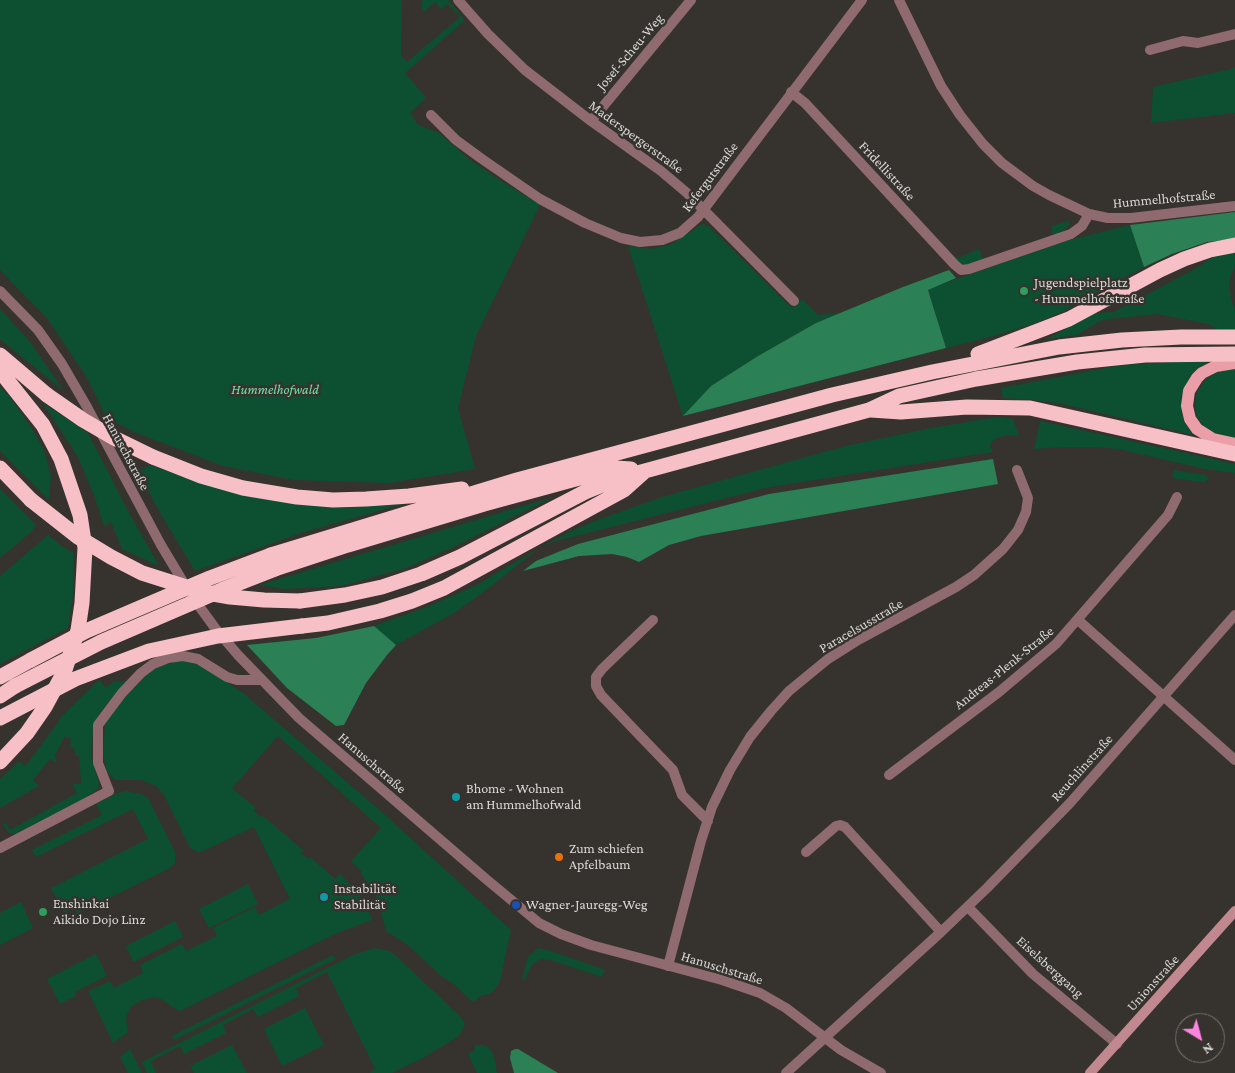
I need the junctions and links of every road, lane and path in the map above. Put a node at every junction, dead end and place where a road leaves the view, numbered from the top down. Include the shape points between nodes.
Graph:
1 (458, 0) edge
2 (691, 0) edge
3 (862, 0) edge
4 (899, 0) edge
5 (1235, 34) edge
6 (1150, 50) dead end
7 (791, 92) junction
8 (431, 115) dead end
9 (591, 121) junction
10 (1235, 206) edge
11 (703, 209) junction
12 (1089, 214) junction
13 (1235, 245) edge
14 (0, 291) edge
15 (794, 301) dead end
16 (1235, 338) edge
17 (1235, 354) edge
18 (0, 355) edge
19 (1235, 364) edge
20 (0, 371) edge
21 (932, 372) junction
22 (869, 410) junction
23 (1235, 444) edge
24 (1235, 454) edge
25 (0, 468) edge
26 (646, 470) junction
27 (1017, 470) dead end
28 (517, 480) junction
29 (1177, 497) dead end
30 (273, 562) junction
31 (1235, 615) edge
32 (653, 620) dead end
33 (1078, 620) junction
34 (0, 677) edge
35 (260, 680) junction
36 (0, 696) edge
37 (1164, 697) junction
38 (0, 718) edge
39 (1235, 760) edge
40 (0, 762) edge
41 (889, 775) dead end
42 (708, 821) junction
43 (0, 848) edge
44 (806, 852) dead end
45 (968, 907) junction
46 (1235, 911) edge
47 (941, 932) junction
48 (668, 966) junction
49 (824, 1038) junction
50 (1117, 1044) junction
51 (786, 1073) edge
52 (881, 1073) edge
53 (1090, 1073) edge

1 - 9 street, Maderspergerstraße via 512,58
2 - 9 street, Josef-Scheu-Weg
3 - 7 street, Kefergutstraße
4 - 12 street, Hummelhofstraße via 941,86 976,136 1002,163 1033,186
5 - 6 street via 1198,43 1183,41
7 - 11 street, Kefergutstraße
7 - 12 street, Fridellistraße via 805,103 961,270 1071,234 1082,226
8 - 11 street, Kefergutstraße via 456,140 517,184 585,224 613,236 640,242 662,240 686,229
9 - 11 street, Maderspergerstraße via 676,182
10 - 12 street, Hummelhofstraße via 1130,218
11 - 15 street, Maderspergerstraße
13 - 21 highway via 1184,259 1068,319
14 - 35 street, Hanuschstraße via 38,330 62,364 191,595
16 - 21 highway via 1104,342 1011,355
17 - 22 highway via 1145,355 1040,368 899,396
18 - 28 highway, bridge via 47,395 106,434 153,457 243,488 334,500 409,496
19 - 23 main road via 1216,366 1196,378 1189,391 1187,406 1197,429 1213,439
20 - 40 highway via 43,425 61,459 80,515 85,562 78,630 65,670 27,733
21 - 28 highway via 832,395
22 - 24 highway via 1030,408
22 - 26 highway
25 - 26 highway, bridge via 31,500 78,537 142,573 202,592 230,597 300,601 345,596 421,574 585,492
26 - 30 highway via 607,470
26 - 38 highway, bridge via 624,490 444,588 412,601 328,623 218,636 149,651 75,679
27 - 42 street, Paracelsusstraße via 1025,489 1027,506 1021,525 1008,544 956,588 842,650 789,691 750,737 730,770
28 - 30 highway
29 - 33 street, Andreas-Plenk-Straße via 1168,515
30 - 34 highway, bridge via 210,578 94,628
30 - 36 highway, bridge via 224,589 110,638
31 - 37 street, Reuchlinstraße
32 - 42 street via 602,669 596,677 596,686 674,770 682,796
33 - 37 street
33 - 41 street, Andreas-Plenk-Straße via 1035,663
35 - 43 street via 227,677 198,659 183,656 153,664 122,693 98,725 98,763 109,791
35 - 48 street, Hanuschstraße via 299,718 539,923 583,943
37 - 39 street
37 - 45 street, Reuchlinstraße via 1070,803
42 - 48 street, Paracelsusstraße
44 - 47 street via 836,826 846,827
45 - 47 street, Reuchlinstraße
45 - 50 street, Eiselsberggang via 1033,974
46 - 50 main road, Unionstraße
47 - 49 street, Reuchlinstraße
48 - 49 street, Hanuschstraße via 760,993 786,1008
49 - 51 street, Reuchlinstraße
49 - 52 street, Hanuschstraße
50 - 53 main road, Unionstraße

